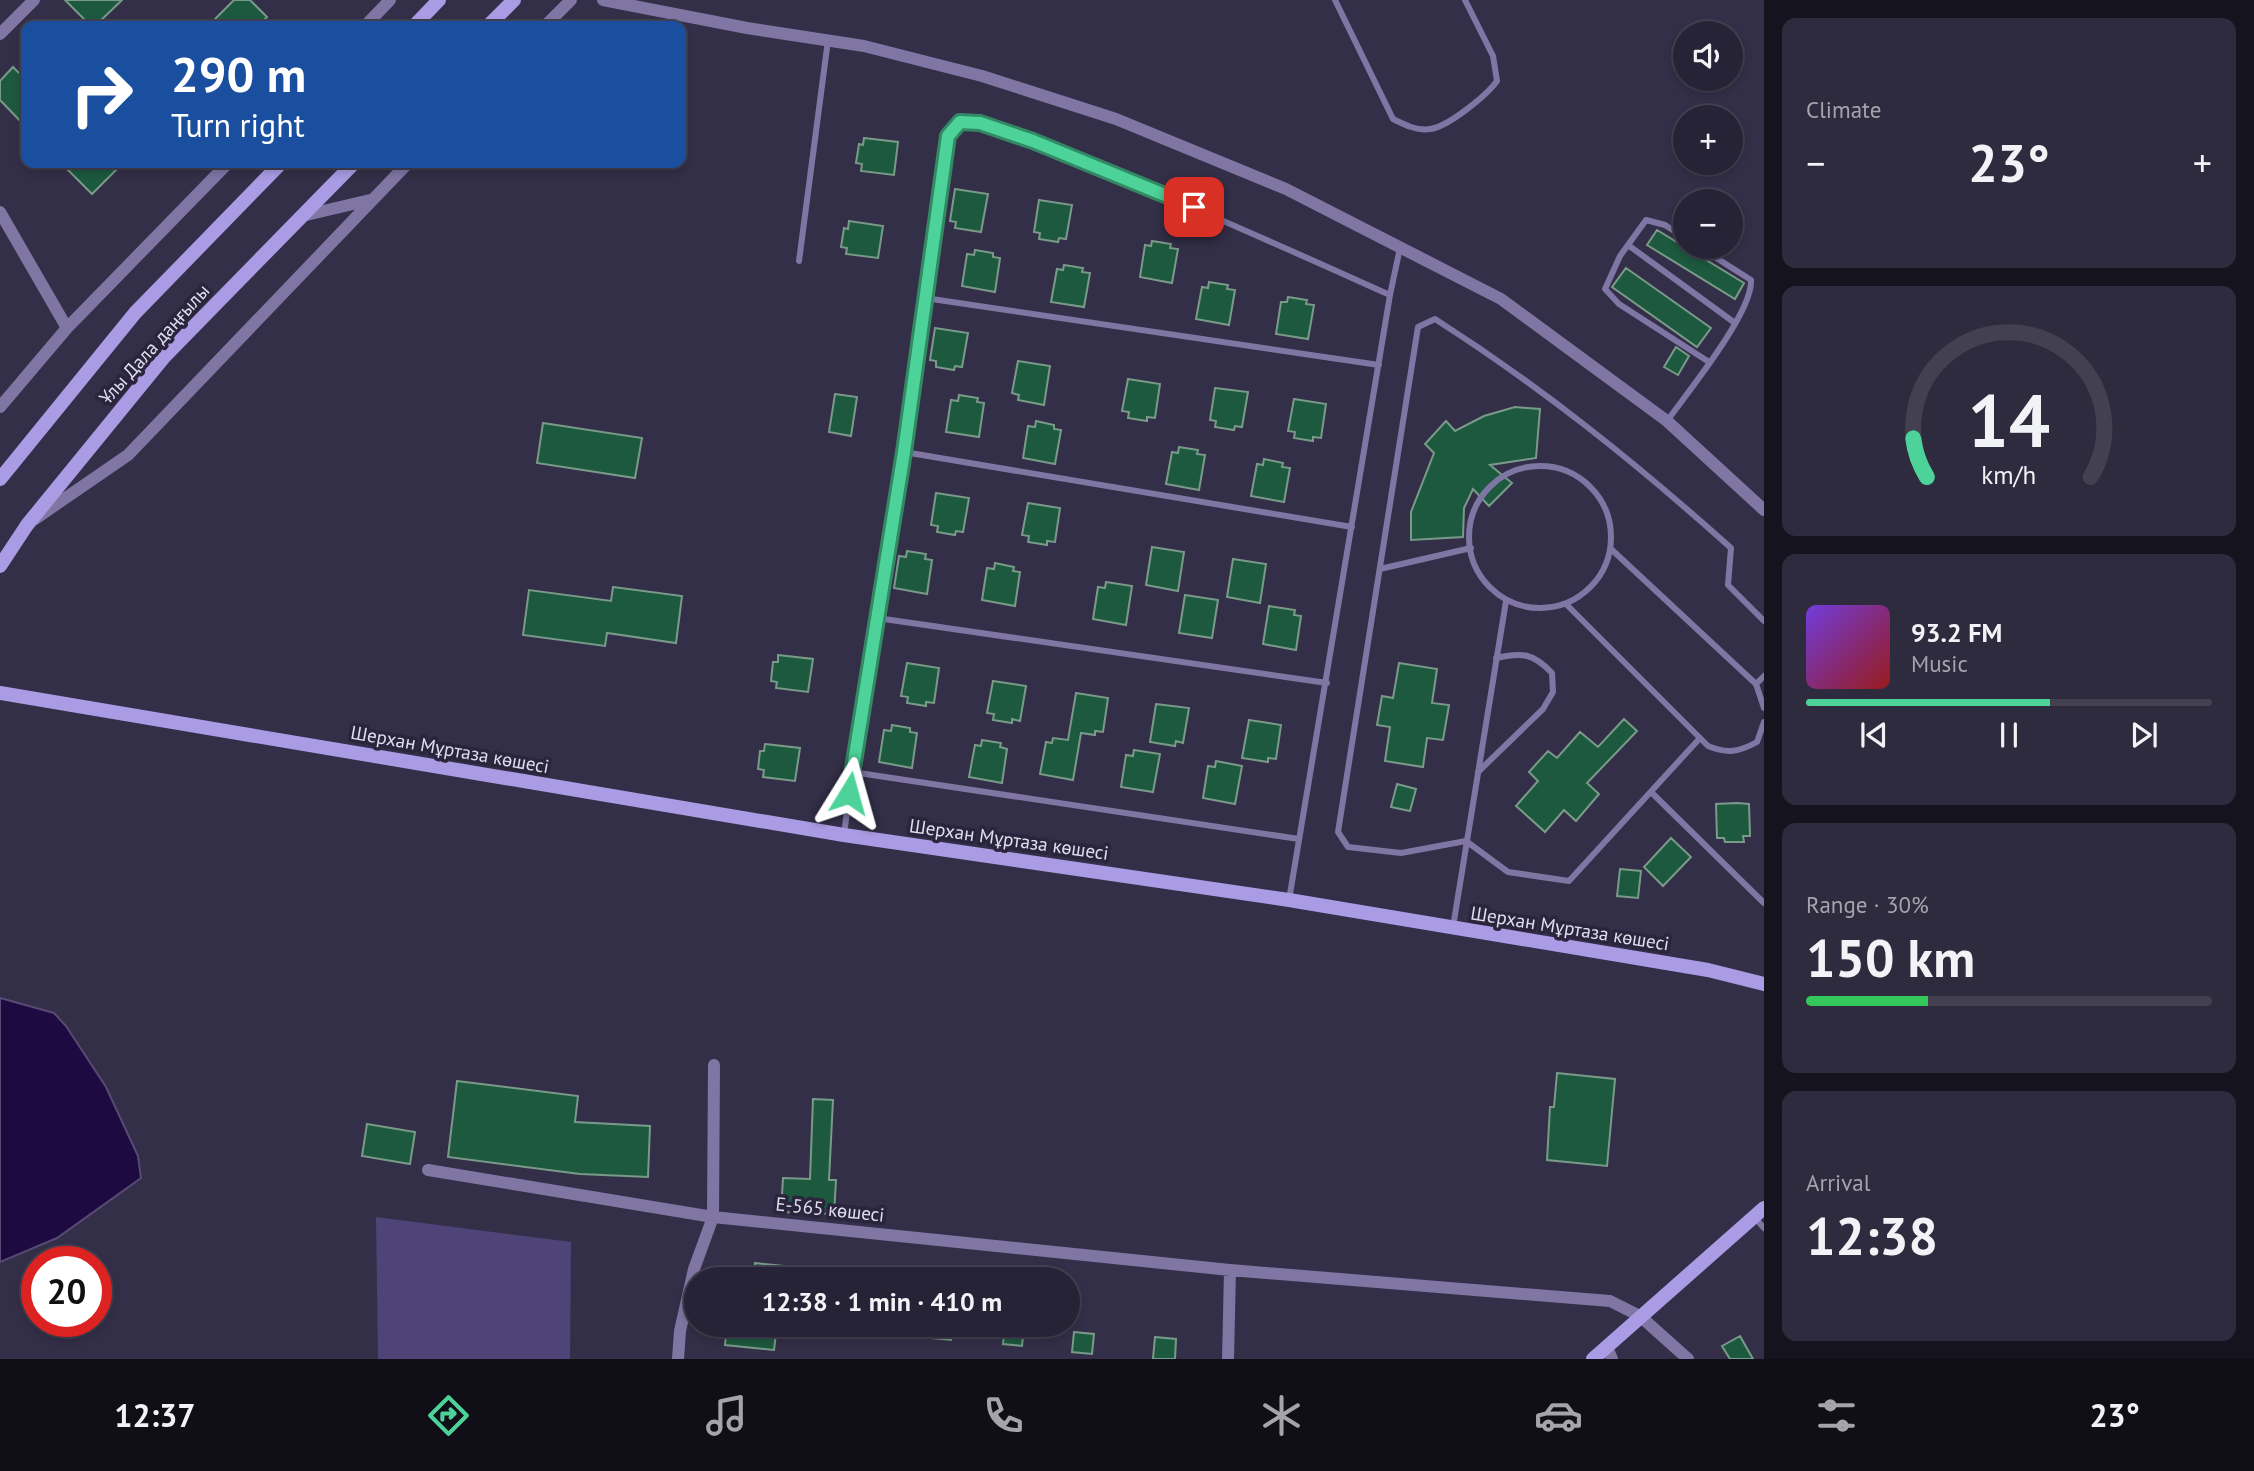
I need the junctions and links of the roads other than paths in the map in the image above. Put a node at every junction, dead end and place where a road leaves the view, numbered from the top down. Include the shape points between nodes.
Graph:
1 (34, 0) edge
2 (390, 0) edge
3 (439, 0) edge
4 (514, 0) edge
5 (571, 0) edge
6 (603, 0) edge
7 (1335, 0) edge
8 (1465, 0) edge
9 (370, 21) edge
10 (419, 21) edge
11 (493, 21) edge
12 (550, 21) edge
13 (0, 34) edge
14 (828, 40) junction
15 (223, 168) edge
16 (276, 168) edge
17 (346, 168) edge
18 (403, 168) edge
19 (370, 200) junction
20 (0, 212) edge
21 (302, 216) junction
22 (1673, 230) edge
23 (1628, 246) junction
24 (1399, 248) junction
25 (1718, 259) edge
26 (799, 261) dead end
27 (1390, 295) junction
28 (925, 298) junction
29 (1735, 323) junction
30 (66, 328) junction
31 (1709, 362) junction
32 (1379, 365) junction
33 (0, 407) edge
34 (1667, 421) junction
35 (904, 452) junction
36 (0, 479) edge
37 (1764, 510) edge
38 (26, 526) junction
39 (1352, 527) junction
40 (1471, 548) junction
41 (1611, 549) junction
42 (0, 566) edge
43 (1380, 569) junction
44 (1506, 601) junction
45 (1566, 604) junction
46 (877, 618) junction
47 (1764, 621) edge
48 (1496, 658) junction
49 (1764, 676) edge
50 (1327, 683) junction
51 (1756, 684) junction
52 (0, 693) edge
53 (1764, 708) edge
54 (1764, 722) edge
55 (1700, 738) junction
56 (1757, 741) junction
57 (1764, 748) edge
58 (852, 772) junction
59 (1476, 773) junction
60 (1651, 792) junction
61 (844, 835) junction
62 (1299, 839) junction
63 (1466, 841) junction
64 (1289, 900) junction
65 (1764, 903) edge
66 (1453, 928) junction
67 (1764, 984) edge
68 (714, 1065) dead end
69 (428, 1170) dead end
70 (1759, 1212) edge
71 (713, 1217) junction
72 (1764, 1228) edge
73 (1230, 1270) junction
74 (1640, 1316) junction
75 (1609, 1353) edge
76 (678, 1359) edge
77 (1228, 1359) edge
78 (1593, 1359) edge
79 (1688, 1359) edge

1 - 13 street
2 - 9 street
3 - 10 main road
4 - 11 main road
5 - 12 street
6 - 14 street
7 - 8 lane via 1393,119 1410,128 1432,130 1487,96 1497,81 1493,56
14 - 24 street via 982,76 1116,119 1286,189
14 - 26 lane
15 - 30 street
16 - 36 main road, Ұлы Дала даңғылы via 135,313
17 - 21 main road, Ұлы Дала даңғылы
18 - 19 street
19 - 21 street
19 - 38 street via 128,455
20 - 30 street
21 - 38 main road, Ұлы Дала даңғылы via 164,357
22 - 23 lane via 1646,220
23 - 29 lane
23 - 31 lane via 1605,289 1619,304
24 - 27 lane
24 - 34 street via 1501,299
25 - 29 lane via 1751,280 1752,292
27 - 28 lane via 1216,216 1033,141 980,123 960,122 948,136
27 - 32 lane
28 - 32 lane
28 - 35 lane
29 - 31 lane
30 - 33 street
31 - 34 lane
32 - 39 lane
34 - 37 street
35 - 39 lane
35 - 46 lane
38 - 42 main road, Ұлы Дала даңғылы
39 - 50 lane
40 - 41 lane via 1472,520 1478,501 1490,486 1504,474 1544,466 1567,471 1588,484 1603,503 1611,525
40 - 43 lane
40 - 44 lane via 1483,577
41 - 45 lane via 1602,572 1587,591
41 - 51 lane
43 - 47 lane via 1418,327 1435,319 1552,397 1635,462 1731,548 1728,585
43 - 63 lane via 1338,832 1348,847 1401,853
44 - 45 lane via 1527,607
44 - 48 lane
45 - 55 lane
46 - 50 lane
46 - 58 lane
48 - 59 lane
48 - 59 lane via 1521,652 1538,658 1552,673 1553,692 1543,709
49 - 51 lane
50 - 62 lane
51 - 53 lane
52 - 61 main road, Шерхан Мұртаза көшесі
54 - 56 lane
55 - 56 lane via 1722,752 1741,751
55 - 60 lane
56 - 57 lane
58 - 61 lane
58 - 62 lane
59 - 63 lane
60 - 63 lane via 1569,881 1508,872
60 - 65 lane
61 - 64 main road, Шерхан Мұртаза көшесі
62 - 64 lane
63 - 66 lane
64 - 66 main road, Шерхан Мұртаза көшесі
66 - 67 main road, Шерхан Мұртаза көшесі via 1708,970
68 - 71 street
69 - 71 street, Е-565 көшесі
70 - 72 lane
70 - 74 main road
71 - 73 street, Е-565 көшесі
71 - 76 street via 694,1269
73 - 74 street, Е-565 көшесі via 1610,1300
73 - 77 street
74 - 75 main road
74 - 79 street, Е-565 көшесі
75 - 78 main road

